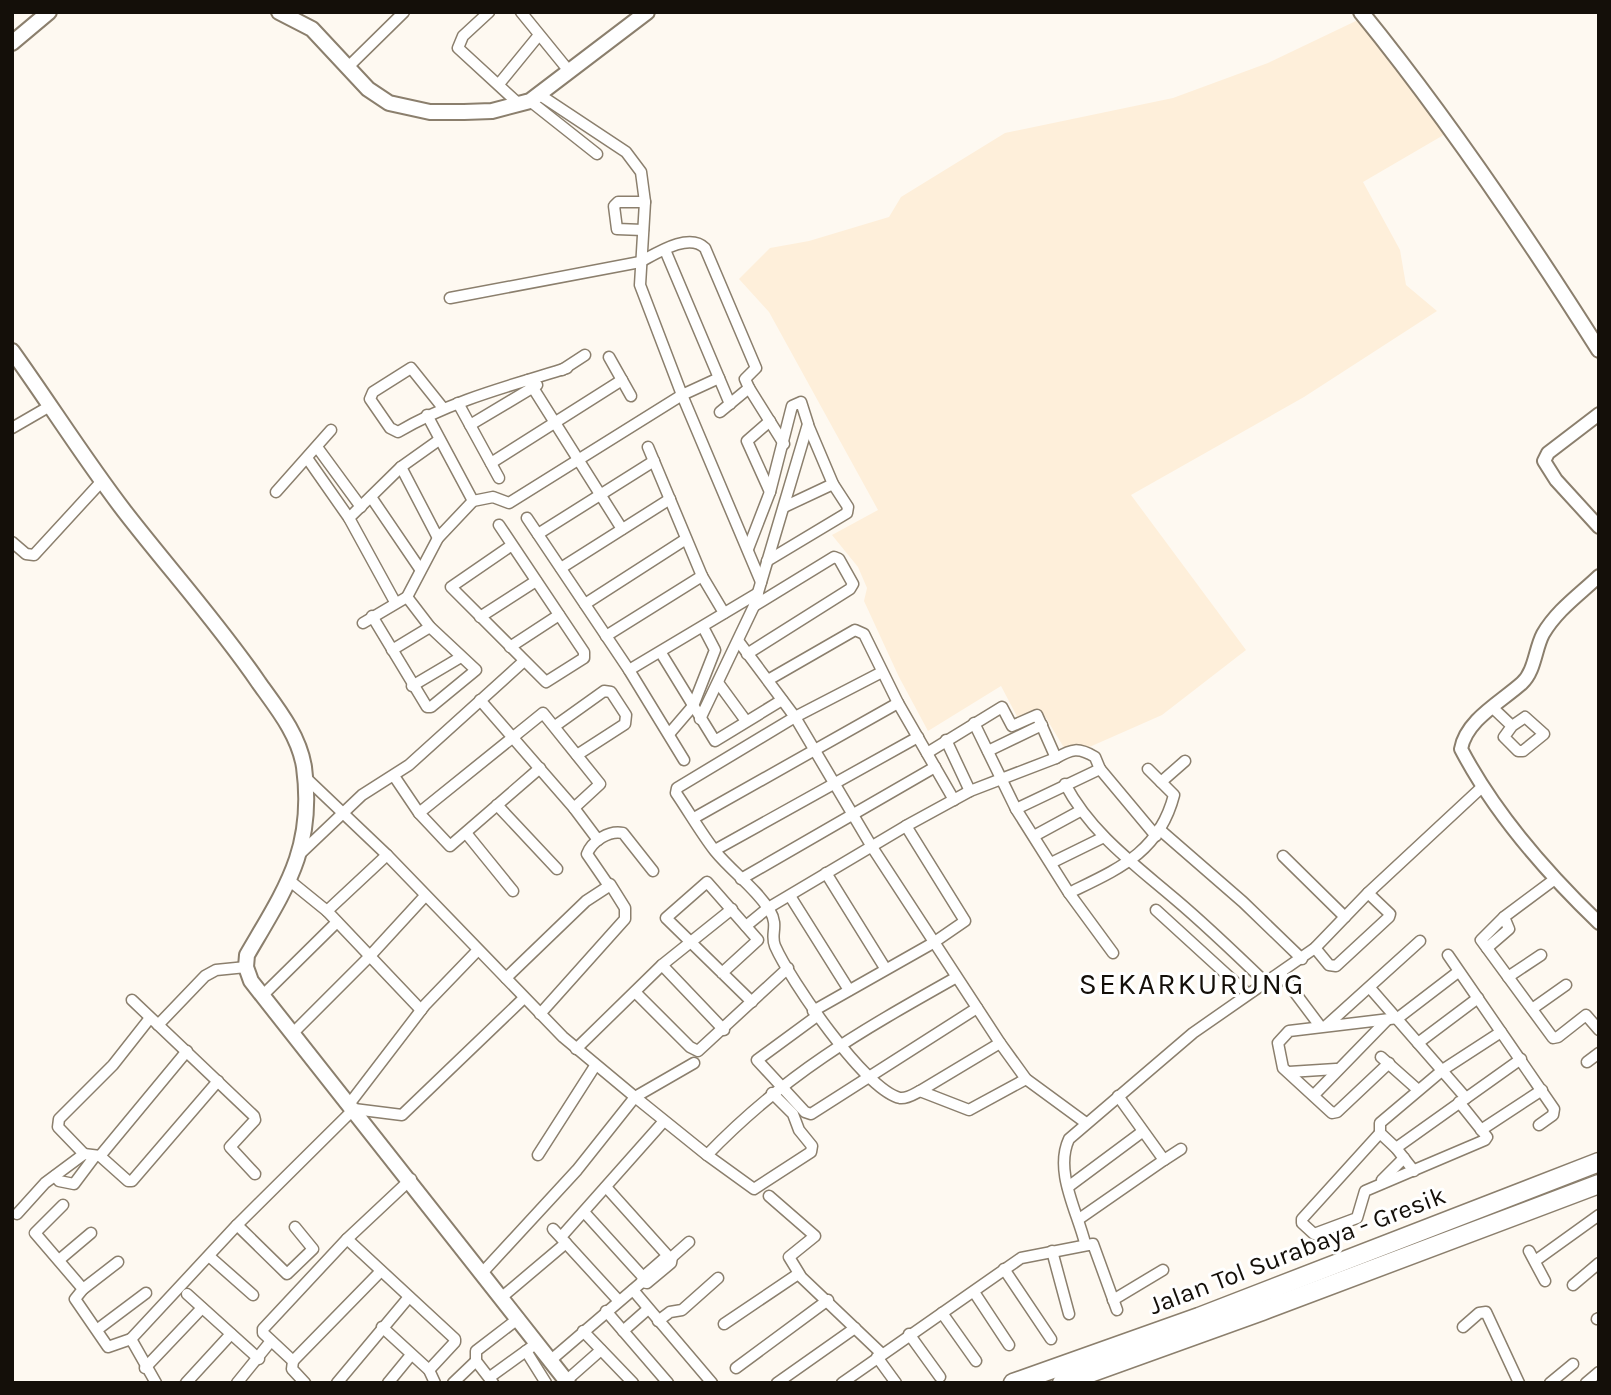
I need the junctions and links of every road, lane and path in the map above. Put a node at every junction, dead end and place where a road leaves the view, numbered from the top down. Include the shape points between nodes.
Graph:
1 (49, 12) edge
2 (279, 12) edge
3 (404, 12) edge
4 (489, 12) edge
5 (521, 12) edge
6 (647, 12) edge
7 (1360, 12) edge
8 (539, 35) junction
9 (12, 43) edge
10 (346, 68) junction
11 (569, 71) junction
12 (499, 84) junction
13 (530, 101) junction
14 (597, 154) dead end
15 (645, 202) junction
16 (643, 230) junction
17 (665, 250) junction
18 (640, 262) junction
19 (450, 298) dead end
20 (1599, 350) edge
21 (12, 351) edge
22 (586, 355) dead end
23 (609, 357) dead end
24 (719, 378) junction
25 (622, 380) junction
26 (531, 384) junction
27 (749, 388) junction
28 (682, 395) junction
29 (631, 396) dead end
30 (458, 402) junction
31 (730, 404) junction
32 (50, 406) junction
33 (443, 408) junction
34 (720, 412) dead end
35 (1599, 414) edge
36 (427, 415) junction
37 (770, 421) junction
38 (555, 422) junction
39 (808, 424) junction
40 (470, 425) junction
41 (12, 428) edge
42 (331, 430) dead end
43 (439, 440) junction
44 (784, 444) junction
45 (317, 447) junction
46 (648, 447) dead end
47 (307, 458) junction
48 (578, 459) junction
49 (654, 461) junction
50 (491, 463) junction
51 (401, 467) junction
52 (499, 478) dead end
53 (102, 481) junction
54 (834, 484) junction
55 (276, 492) dead end
56 (770, 492) junction
57 (600, 495) junction
58 (371, 497) junction
59 (670, 499) junction
60 (473, 501) junction
61 (361, 507) junction
62 (784, 507) junction
63 (527, 517) dead end
64 (349, 518) junction
65 (499, 525) dead end
66 (1599, 527) edge
67 (622, 529) junction
68 (538, 534) junction
69 (438, 538) junction
70 (686, 539) junction
71 (12, 542) edge
72 (512, 545) junction
73 (748, 548) junction
74 (767, 562) junction
75 (561, 568) junction
76 (420, 569) junction
77 (702, 576) junction
78 (1599, 576) edge
79 (536, 581) junction
80 (761, 582) junction
81 (758, 593) junction
82 (407, 597) junction
83 (395, 602) junction
84 (584, 604) junction
85 (754, 606) junction
86 (724, 613) junction
87 (559, 615) junction
88 (372, 616) junction
89 (480, 617) junction
90 (363, 623) dead end
91 (430, 627) junction
92 (703, 627) junction
93 (606, 636) junction
94 (739, 642) junction
95 (510, 647) junction
96 (392, 650) junction
97 (661, 653) junction
98 (747, 654) junction
99 (461, 657) junction
100 (524, 661) junction
101 (629, 670) junction
102 (882, 672) junction
103 (768, 680) junction
104 (719, 684) junction
105 (412, 686) junction
106 (782, 699) junction
107 (480, 700) junction
108 (898, 703) junction
109 (693, 706) junction
110 (1492, 707) junction
111 (795, 717) junction
112 (700, 719) junction
113 (746, 721) junction
114 (974, 723) junction
115 (1042, 725) junction
116 (555, 726) junction
117 (1512, 726) dead end
118 (669, 734) junction
119 (511, 737) junction
120 (918, 737) junction
121 (946, 740) junction
122 (814, 749) junction
123 (988, 751) junction
124 (927, 752) junction
125 (577, 755) junction
126 (1056, 758) junction
127 (684, 760) dead end
128 (1185, 761) dead end
129 (935, 767) junction
130 (540, 768) junction
131 (1100, 769) junction
132 (1148, 769) dead end
133 (304, 775) junction
134 (394, 776) junction
135 (1002, 779) junction
136 (834, 782) junction
137 (1161, 782) junction
138 (1065, 784) junction
139 (1481, 788) junction
140 (970, 791) junction
141 (954, 800) junction
142 (497, 805) junction
143 (574, 808) junction
144 (1016, 809) junction
145 (1080, 811) junction
146 (342, 813) junction
147 (419, 813) junction
148 (852, 814) junction
149 (694, 818) junction
150 (906, 826) junction
151 (466, 833) junction
152 (1158, 833) junction
153 (1034, 836) junction
154 (1104, 837) junction
155 (598, 840) junction
156 (872, 847) junction
157 (715, 850) junction
158 (301, 853) junction
159 (387, 855) junction
160 (1283, 856) dead end
161 (1051, 863) junction
162 (1131, 863) junction
163 (557, 869) dead end
164 (653, 871) dead end
165 (826, 873) junction
166 (741, 879) junction
167 (1555, 879) junction
168 (290, 881) junction
169 (610, 884) junction
170 (513, 891) dead end
171 (1069, 893) junction
172 (1368, 893) junction
173 (425, 895) junction
174 (790, 895) junction
175 (768, 908) junction
176 (732, 909) junction
177 (1156, 910) dead end
178 (327, 911) junction
179 (1345, 917) junction
180 (337, 922) junction
181 (1599, 923) edge
182 (746, 926) junction
183 (1420, 941) dead end
184 (691, 943) junction
185 (933, 943) junction
186 (1315, 948) junction
187 (478, 950) junction
188 (1113, 953) dead end
189 (1541, 954) dead end
190 (1448, 955) dead end
191 (369, 957) junction
192 (1302, 959) junction
193 (662, 965) junction
194 (246, 968) junction
195 (788, 968) junction
196 (885, 968) junction
197 (1458, 972) junction
198 (722, 973) junction
199 (1281, 974) junction
200 (1508, 977) junction
201 (506, 978) junction
202 (955, 978) junction
203 (1266, 983) junction
204 (1566, 985) dead end
205 (1370, 988) junction
206 (849, 990) junction
207 (635, 992) junction
208 (1248, 994) junction
209 (262, 996) junction
210 (524, 998) junction
211 (1478, 998) junction
212 (132, 1000) dead end
213 (752, 1002) junction
214 (977, 1009) junction
215 (1532, 1009) junction
216 (421, 1010) junction
217 (540, 1014) junction
218 (815, 1014) junction
219 (1398, 1018) junction
220 (1387, 1020) junction
221 (154, 1021) junction
222 (1362, 1022) junction
223 (1323, 1026) junction
224 (724, 1030) junction
225 (1599, 1030) edge
226 (1501, 1032) junction
227 (293, 1033) junction
228 (1000, 1043) junction
229 (1365, 1043) junction
230 (1418, 1043) junction
231 (839, 1044) junction
232 (576, 1049) junction
233 (187, 1051) junction
234 (1599, 1053) edge
235 (1521, 1059) junction
236 (1587, 1062) dead end
237 (694, 1063) dead end
238 (595, 1066) junction
239 (1336, 1069) junction
240 (1444, 1069) junction
241 (1289, 1072) junction
242 (871, 1077) junction
243 (1026, 1079) junction
244 (218, 1081) junction
245 (1417, 1089) junction
246 (775, 1090) junction
247 (1542, 1090) junction
248 (920, 1091) junction
249 (1314, 1095) junction
250 (1118, 1096) junction
251 (635, 1097) junction
252 (1462, 1100) junction
253 (352, 1106) junction
254 (664, 1121) junction
255 (1086, 1123) junction
256 (1539, 1125) dead end
257 (1481, 1130) junction
258 (1142, 1132) junction
259 (1380, 1133) junction
260 (1396, 1148) junction
261 (1181, 1149) dead end
262 (93, 1155) junction
263 (538, 1155) dead end
264 (707, 1155) junction
265 (1404, 1158) junction
266 (1164, 1160) junction
267 (1599, 1162) edge
268 (1414, 1171) junction
269 (255, 1174) dead end
270 (55, 1176) junction
271 (411, 1179) junction
272 (1599, 1184) edge
273 (1378, 1185) junction
274 (1068, 1186) junction
275 (606, 1187) junction
276 (769, 1196) dead end
277 (63, 1205) dead end
278 (584, 1212) junction
279 (17, 1214) dead end
280 (1599, 1215) edge
281 (1079, 1219) junction
282 (237, 1225) junction
283 (295, 1227) dead end
284 (91, 1233) dead end
285 (560, 1237) junction
286 (347, 1239) junction
287 (689, 1242) dead end
288 (1085, 1243) junction
289 (1052, 1251) junction
290 (1529, 1251) dead end
291 (211, 1256) junction
292 (670, 1256) junction
293 (59, 1260) junction
294 (1535, 1261) junction
295 (118, 1262) dead end
296 (1599, 1263) edge
297 (1003, 1269) junction
298 (381, 1270) junction
299 (1163, 1270) dead end
300 (483, 1272) junction
301 (800, 1275) junction
302 (718, 1278) dead end
303 (643, 1280) junction
304 (1545, 1281) dead end
305 (1573, 1285) dead end
306 (83, 1289) junction
307 (633, 1290) junction
308 (974, 1292) junction
309 (146, 1293) dead end
310 (187, 1294) dead end
311 (253, 1295) dead end
312 (409, 1297) junction
313 (502, 1297) junction
314 (618, 1300) junction
315 (828, 1300) junction
316 (202, 1308) junction
317 (648, 1309) junction
318 (606, 1311) junction
319 (942, 1313) junction
320 (1069, 1314) dead end
321 (519, 1318) junction
322 (658, 1321) junction
323 (724, 1325) dead end
324 (382, 1327) junction
325 (1463, 1327) dead end
326 (855, 1328) junction
327 (98, 1329) junction
328 (583, 1331) junction
329 (623, 1331) junction
330 (231, 1334) junction
331 (909, 1334) junction
332 (131, 1339) junction
333 (1051, 1339) dead end
334 (271, 1341) junction
335 (1009, 1345) dead end
336 (532, 1347) junction
337 (601, 1350) junction
338 (411, 1355) junction
339 (879, 1355) junction
340 (259, 1359) junction
341 (551, 1360) junction
342 (293, 1361) junction
343 (476, 1361) junction
344 (976, 1361) dead end
345 (1573, 1364) dead end
346 (145, 1368) junction
347 (736, 1368) dead end
348 (429, 1370) junction
349 (294, 1373) junction
350 (1599, 1373) edge
351 (940, 1377) dead end
352 (491, 1380) edge
353 (567, 1382) edge
354 (156, 1383) edge
355 (186, 1383) edge
356 (237, 1383) edge
357 (286, 1383) edge
358 (305, 1383) edge
359 (337, 1383) edge
360 (388, 1383) edge
361 (435, 1383) edge
362 (453, 1383) edge
363 (546, 1383) edge
364 (634, 1383) edge
365 (668, 1383) edge
366 (712, 1383) edge
367 (777, 1383) edge
368 (842, 1383) edge
369 (896, 1383) edge
370 (1013, 1383) edge
371 (1062, 1383) edge
372 (1519, 1383) edge
373 (1550, 1383) edge
374 (1586, 1383) edge

1 - 9 main road
2 - 10 main road via 312,29
3 - 10 street
4 - 12 street via 463,36 458,48
5 - 8 street
6 - 11 main road
7 - 20 main road via 1444,118
8 - 11 street
8 - 12 street
10 - 13 main road via 368,89 406,109 464,112
11 - 13 main road
12 - 13 street
13 - 14 street
13 - 15 street via 626,152 641,173
15 - 16 street
15 - 16 street via 614,206 617,229
16 - 18 street
17 - 18 street
17 - 24 street
17 - 27 street via 692,241 705,248 756,368 745,379
18 - 19 street
18 - 28 street via 640,285
21 - 32 main road
22 - 26 street
23 - 25 street
24 - 28 street
24 - 31 street
25 - 29 street
25 - 38 street
26 - 30 street
26 - 38 street
26 - 40 street
27 - 31 street
27 - 37 street
28 - 48 street
28 - 73 street
30 - 33 street
30 - 40 street
31 - 34 street
32 - 41 street
32 - 53 main road
33 - 36 street
33 - 36 street via 411,368 371,396 395,432
35 - 66 street via 1548,453 1545,461 1556,480
36 - 43 street
37 - 44 street
37 - 56 street via 747,441
38 - 48 street
38 - 50 street
39 - 44 street via 804,404 796,402
39 - 54 street
39 - 62 street
40 - 50 street
42 - 45 street
43 - 51 street
43 - 60 street
44 - 56 street
45 - 47 street
45 - 61 street
46 - 49 street
47 - 55 street
47 - 64 street
48 - 57 street
48 - 60 street via 509,503 493,497
49 - 57 street
49 - 59 street
50 - 52 street
51 - 58 street
51 - 69 street
53 - 71 street via 34,555
53 - 133 main road via 232,642 289,727
54 - 62 street
54 - 74 street via 847,513
56 - 73 street
57 - 67 street
57 - 68 street
58 - 61 street
58 - 76 street
59 - 67 street
59 - 70 street
60 - 69 street
61 - 64 street
62 - 74 street
63 - 68 street
64 - 83 street
65 - 72 street
67 - 75 street
68 - 75 street
69 - 76 street
70 - 77 street
70 - 84 street
72 - 79 street
72 - 89 street via 451,587
73 - 80 street
74 - 80 street
75 - 84 street
76 - 82 street
77 - 86 street
77 - 93 street
78 - 110 street via 1542,635 1524,681
79 - 87 street
79 - 89 street
80 - 81 street
81 - 85 street
81 - 86 street
82 - 83 street
82 - 91 street
83 - 88 street
84 - 93 street
85 - 94 street
85 - 98 street via 834,557 853,584
86 - 92 street
87 - 95 street
87 - 100 street via 584,658 546,682
88 - 90 street
88 - 96 street
89 - 95 street
91 - 96 street
91 - 99 street
92 - 97 street
92 - 109 street via 716,649
93 - 101 street
94 - 98 street
94 - 104 street
95 - 100 street
96 - 105 street
97 - 101 street
97 - 109 street
98 - 103 street
99 - 105 street
99 - 105 street via 475,673 430,707
100 - 107 street
101 - 118 street
102 - 103 street via 870,642 855,630
102 - 108 street
102 - 111 street
103 - 106 street
104 - 112 street
104 - 113 street
106 - 111 street
106 - 113 street
107 - 119 street
107 - 134 street
108 - 120 street
108 - 122 street
109 - 112 street
109 - 118 street
110 - 117 street
110 - 139 street via 1467,733 1461,749
111 - 122 street
111 - 149 street via 677,788
112 - 113 street via 715,741
114 - 115 street via 1002,707 1012,726 1034,715
114 - 121 street
114 - 123 street
115 - 123 street
115 - 126 street
116 - 119 street via 540,714
116 - 125 street
116 - 125 street via 604,691 611,692 626,715 625,724
118 - 127 street
119 - 130 street
119 - 147 street
120 - 124 street
120 - 136 street
121 - 124 street
121 - 140 street
122 - 136 street
122 - 149 street
123 - 135 street
124 - 129 street
125 - 143 street via 600,784
126 - 131 street via 1080,749 1095,757
126 - 135 street
128 - 137 street
129 - 141 street
129 - 148 street
130 - 142 street
130 - 143 street
131 - 138 street
131 - 152 street
132 - 137 street
133 - 146 street
133 - 158 main road
134 - 146 street
134 - 147 street
135 - 140 street
135 - 144 street
136 - 148 street
136 - 157 street
137 - 152 street via 1174,795
138 - 144 street
138 - 145 street
139 - 167 street
139 - 172 street
140 - 141 street
141 - 150 street
142 - 151 street
142 - 163 street
143 - 155 street
144 - 153 street
145 - 153 street
145 - 154 street
146 - 158 street
146 - 159 street
147 - 151 street via 446,845 453,845
148 - 156 street
148 - 166 street
149 - 157 street
150 - 156 street
150 - 185 street via 964,918
151 - 170 street
152 - 162 street
152 - 192 street
153 - 161 street
154 - 161 street
154 - 162 street
155 - 164 street via 623,833
155 - 169 street via 587,854
156 - 165 street
156 - 185 street
157 - 166 street
158 - 168 main road
159 - 173 street
159 - 178 street
160 - 179 street
161 - 171 street
162 - 171 street
162 - 203 street
165 - 174 street
165 - 196 street
166 - 175 street
167 - 181 street
167 - 200 street via 1504,918 1509,929 1487,948
168 - 178 street
168 - 194 main road via 247,955
169 - 201 street
169 - 217 street via 625,908 625,919
171 - 188 street
172 - 179 street
172 - 186 street via 1389,917 1336,966 1329,965
173 - 187 street
173 - 191 street
174 - 175 street
174 - 206 street
175 - 182 street
175 - 195 street via 776,925 774,944
176 - 182 street
176 - 184 street
176 - 184 street via 710,883 704,884 666,917
177 - 208 street
178 - 180 street
179 - 186 street
180 - 191 street
180 - 209 street
182 - 198 street via 757,942
183 - 205 street
184 - 193 street
184 - 198 street
185 - 196 street
185 - 202 street
186 - 192 street
187 - 201 street
187 - 216 street
189 - 200 street
190 - 197 street
191 - 216 street
191 - 227 street
192 - 199 street
193 - 207 street
193 - 224 street
194 - 209 main road
194 - 221 street via 216,970 205,976
195 - 213 street
195 - 218 street
196 - 206 street
197 - 211 street
197 - 219 street
198 - 213 street
199 - 203 street
199 - 223 street
200 - 215 street
201 - 210 street
202 - 214 street
202 - 231 street
203 - 208 street
204 - 215 street
205 - 219 street
205 - 223 street
206 - 218 street
207 - 224 street via 693,1050 698,1051
207 - 232 street
208 - 250 street
209 - 227 main road
210 - 217 street
210 - 253 street via 402,1115
211 - 226 street
211 - 230 street
212 - 221 street
213 - 224 street
214 - 228 street
214 - 242 street
215 - 225 street via 1553,1038 1586,1015
216 - 253 street
217 - 232 street
218 - 231 street
218 - 246 street via 757,1059
219 - 220 street
219 - 230 street
220 - 222 street
220 - 229 street
221 - 233 street
221 - 262 street via 59,1119 58,1128
222 - 223 street
222 - 229 street
223 - 241 street via 1282,1036 1279,1061
226 - 235 street
226 - 240 street
227 - 253 main road
228 - 243 street
228 - 248 street
229 - 239 street
230 - 240 street
231 - 242 street
231 - 246 street
232 - 238 street
233 - 244 street
233 - 262 street
234 - 236 street
235 - 247 street
235 - 252 street
237 - 251 street
238 - 251 street
238 - 263 street
239 - 241 street
239 - 249 street
240 - 245 street
240 - 252 street
241 - 249 street
242 - 246 street via 811,1114
242 - 248 street via 897,1097
243 - 248 street via 969,1110
243 - 255 street
244 - 262 street via 132,1181
244 - 269 street via 256,1118 230,1147
245 - 249 street via 1385,1060 1335,1113
245 - 259 street via 1384,1118
246 - 264 street
246 - 264 street via 812,1146 811,1152 754,1189
247 - 256 street via 1554,1112
247 - 257 street
250 - 255 street
250 - 258 street
251 - 254 street
251 - 300 street
252 - 257 street
252 - 260 street
253 - 271 main road
253 - 282 street
254 - 264 street
254 - 275 street
255 - 274 street via 1063,1152
257 - 268 street via 1485,1140
258 - 266 street
258 - 274 street
259 - 260 street
259 - 273 street via 1302,1223 1317,1235 1357,1218 1364,1193
260 - 265 street
261 - 266 street
262 - 270 street
262 - 270 street via 75,1184
265 - 268 street
265 - 273 street
266 - 281 street
267 - 370 highway, Jalan Tol Surabaya - Gresik via 1199,1317
268 - 273 street
270 - 279 street
271 - 286 street
271 - 300 main road
272 - 371 highway, Jalan Tol Surabaya - Gresik
274 - 281 street
275 - 278 street
275 - 292 street
276 - 301 street via 815,1236 789,1257
277 - 293 street via 35,1233
278 - 285 street
278 - 303 street
280 - 294 street
281 - 288 street
282 - 283 street via 287,1274 313,1249
282 - 291 street
284 - 293 street
285 - 313 street
285 - 314 street
286 - 298 street
286 - 334 street via 262,1329
287 - 292 street
288 - 289 street
288 - 299 street via 1093,1244 1115,1305
289 - 297 street via 1021,1258
289 - 320 street
290 - 294 street
291 - 311 street
291 - 332 street
292 - 303 street
293 - 306 street
294 - 304 street
295 - 306 street
296 - 305 street
297 - 308 street
297 - 333 street
298 - 312 street
298 - 342 street
300 - 313 main road
301 - 315 street
301 - 323 street
302 - 322 street via 682,1310
303 - 307 street
306 - 327 street via 75,1299
307 - 314 street
307 - 317 street
308 - 319 street
308 - 335 street
309 - 327 street
310 - 316 street
312 - 324 street
312 - 348 street via 456,1340
313 - 321 main road
314 - 318 street
315 - 326 street
315 - 347 street
316 - 330 street
316 - 346 street
317 - 322 street
317 - 329 street
318 - 328 street
318 - 329 street
319 - 331 street
319 - 344 street
321 - 336 main road
321 - 343 street via 476,1352
322 - 366 street
324 - 338 street
324 - 359 street
325 - 372 street via 1486,1312
326 - 339 street
326 - 367 street
327 - 332 street via 109,1348
328 - 337 street
328 - 341 street
329 - 365 street
330 - 340 street
330 - 355 street
331 - 339 street
331 - 351 street
332 - 346 street
334 - 340 street
334 - 342 street
336 - 341 main road
336 - 352 street
336 - 363 street
337 - 353 street
337 - 364 street
338 - 348 street
338 - 360 street
339 - 368 street
339 - 369 street
340 - 356 street
341 - 353 main road
342 - 349 street
343 - 352 street
343 - 362 street
345 - 373 street
346 - 354 street
348 - 361 street
349 - 357 street
349 - 358 street
350 - 374 street

